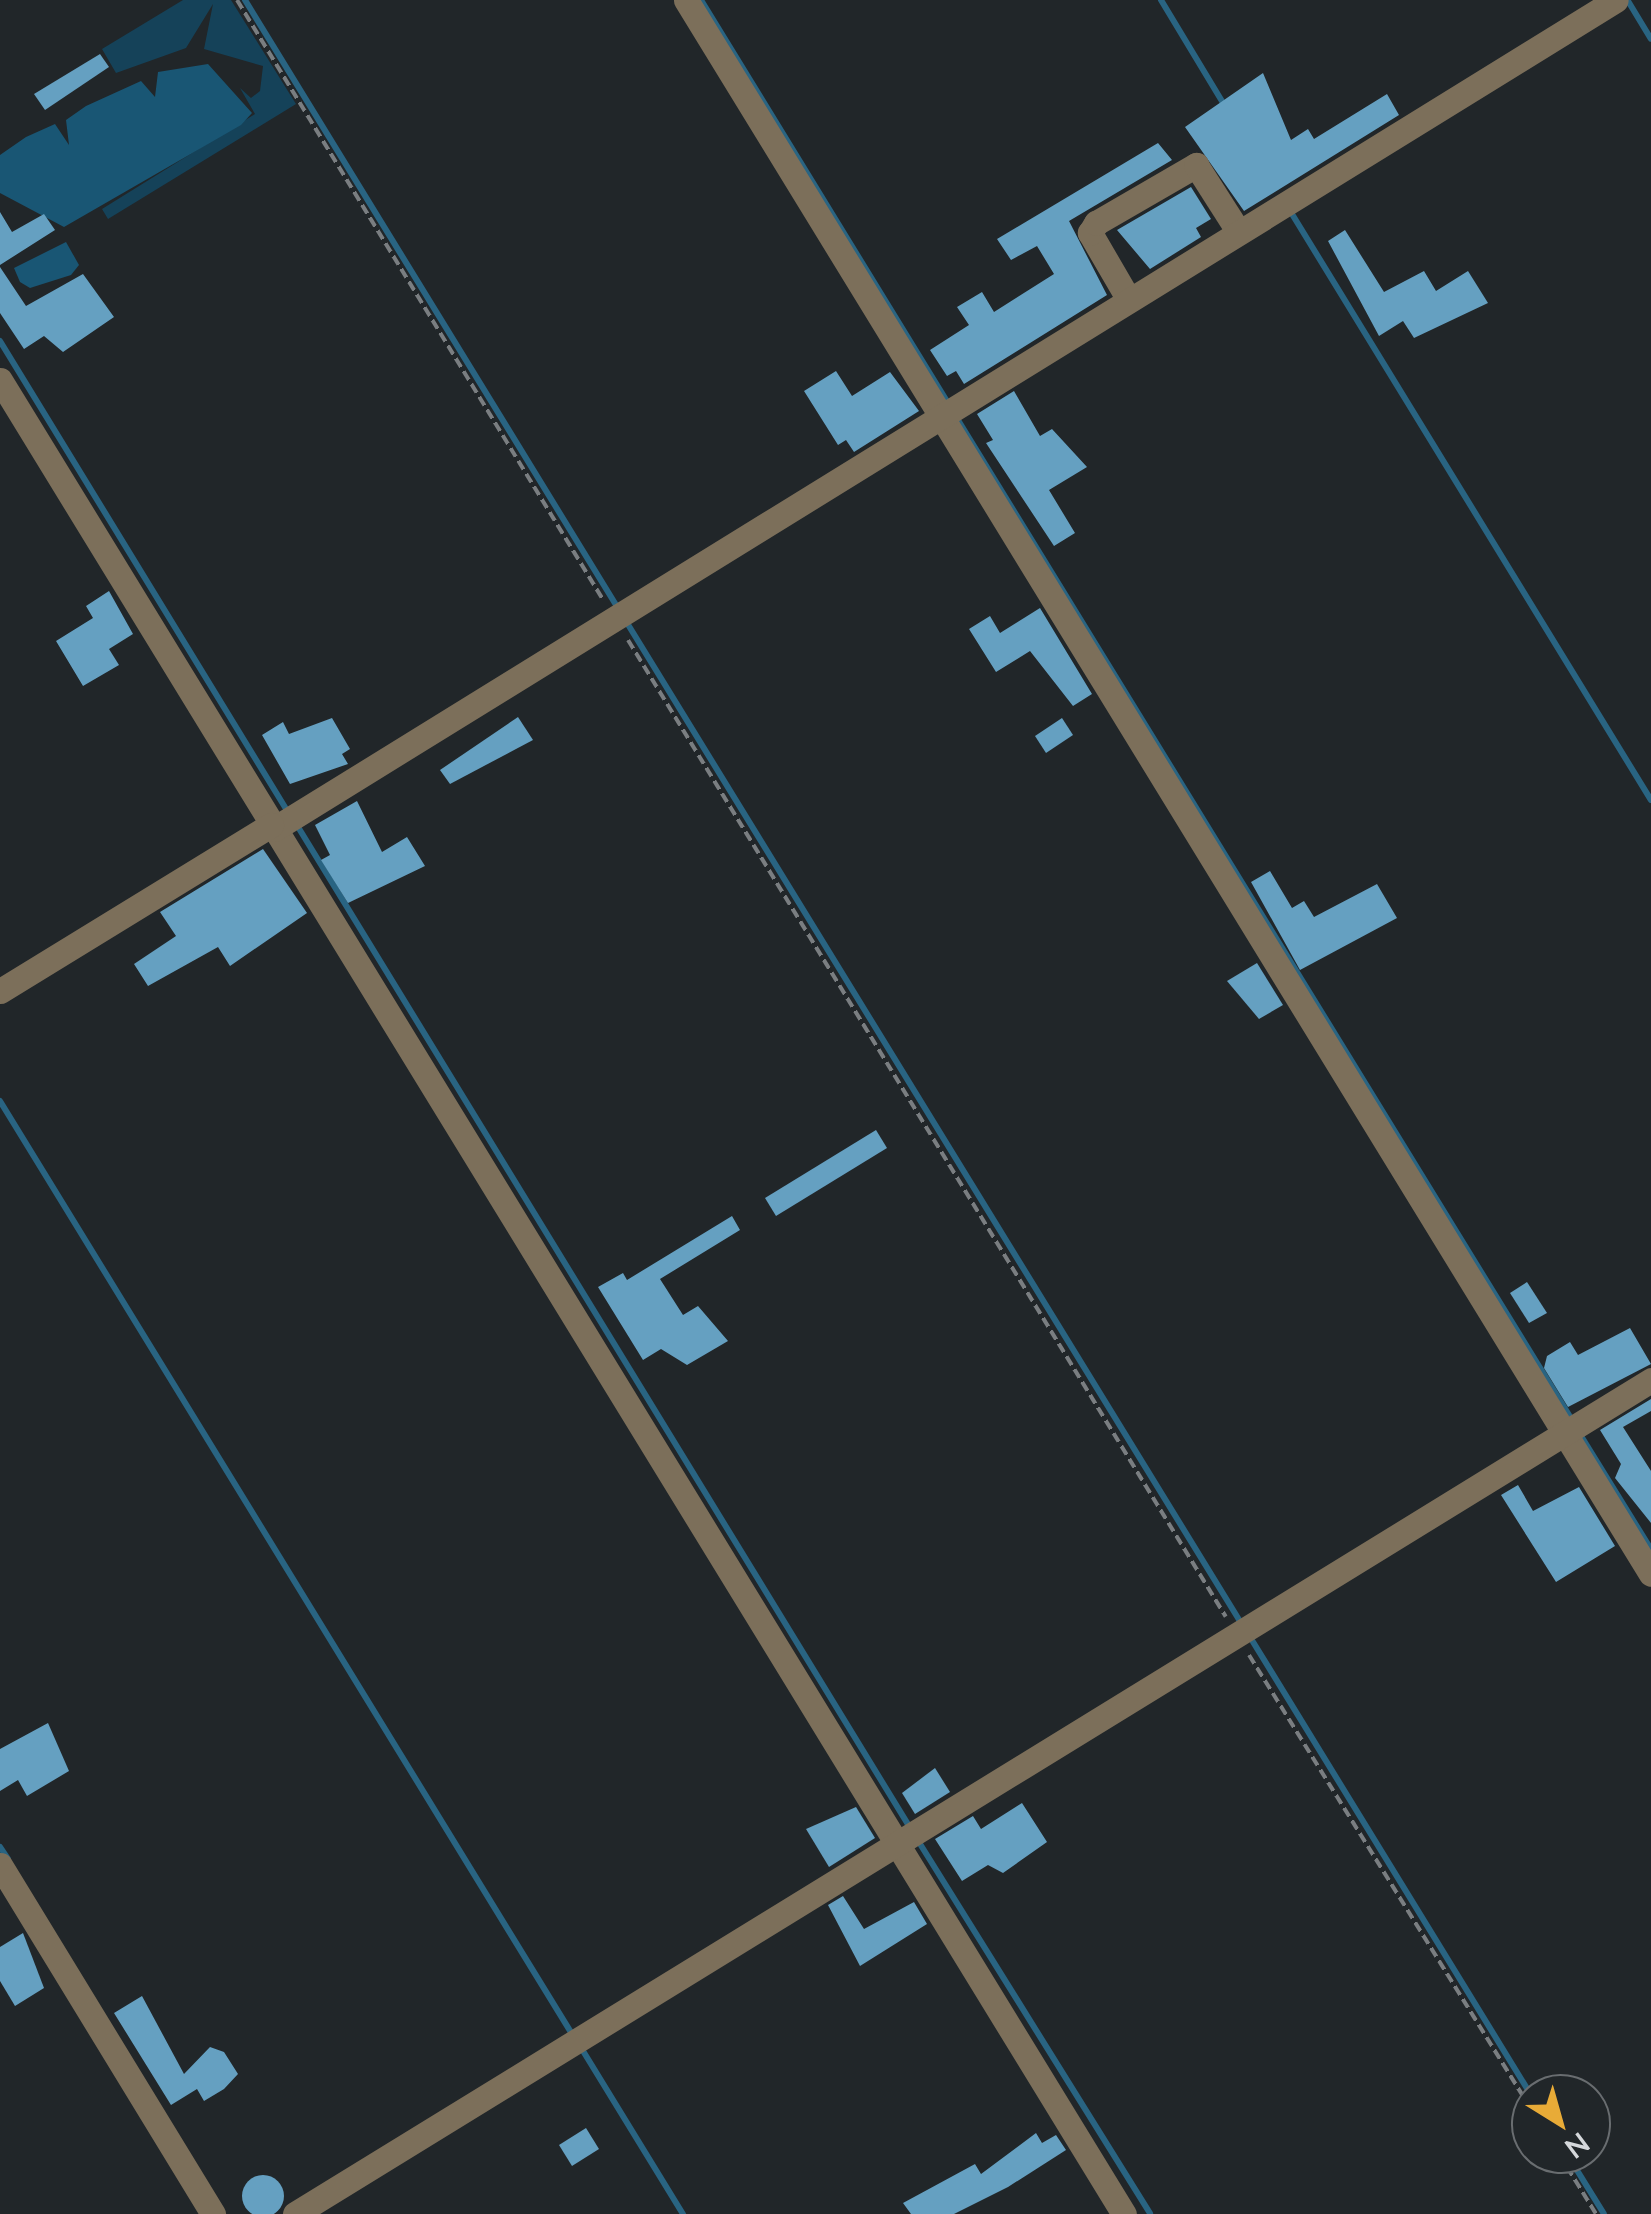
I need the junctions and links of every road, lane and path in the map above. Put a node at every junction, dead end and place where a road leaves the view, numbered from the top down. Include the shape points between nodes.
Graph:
1 (237, 0) edge
2 (686, 0) edge
3 (1616, 0) edge
4 (1238, 231) junction
5 (1129, 300) junction
6 (0, 380) edge
7 (945, 416) junction
8 (612, 615) junction
9 (282, 822) junction
10 (0, 991) edge
11 (1651, 1380) edge
12 (1573, 1429) junction
13 (1651, 1574) edge
14 (1236, 1634) junction
15 (896, 1846) junction
16 (0, 1865) edge
17 (1511, 2077) edge
18 (1571, 2174) edge
19 (213, 2214) edge
20 (294, 2214) edge
21 (1124, 2214) edge
22 (1596, 2214) edge

1 - 8 path
2 - 7 street
3 - 4 street
4 - 5 street
4 - 5 street via 1196,165 1096,223 1090,233
5 - 7 street
6 - 9 street
7 - 8 street
7 - 12 street
8 - 9 street
8 - 14 path
9 - 10 street
9 - 15 street
11 - 12 street
12 - 13 street
12 - 14 street
14 - 15 street
14 - 17 path
15 - 20 street
15 - 21 street
16 - 19 street
18 - 22 path

